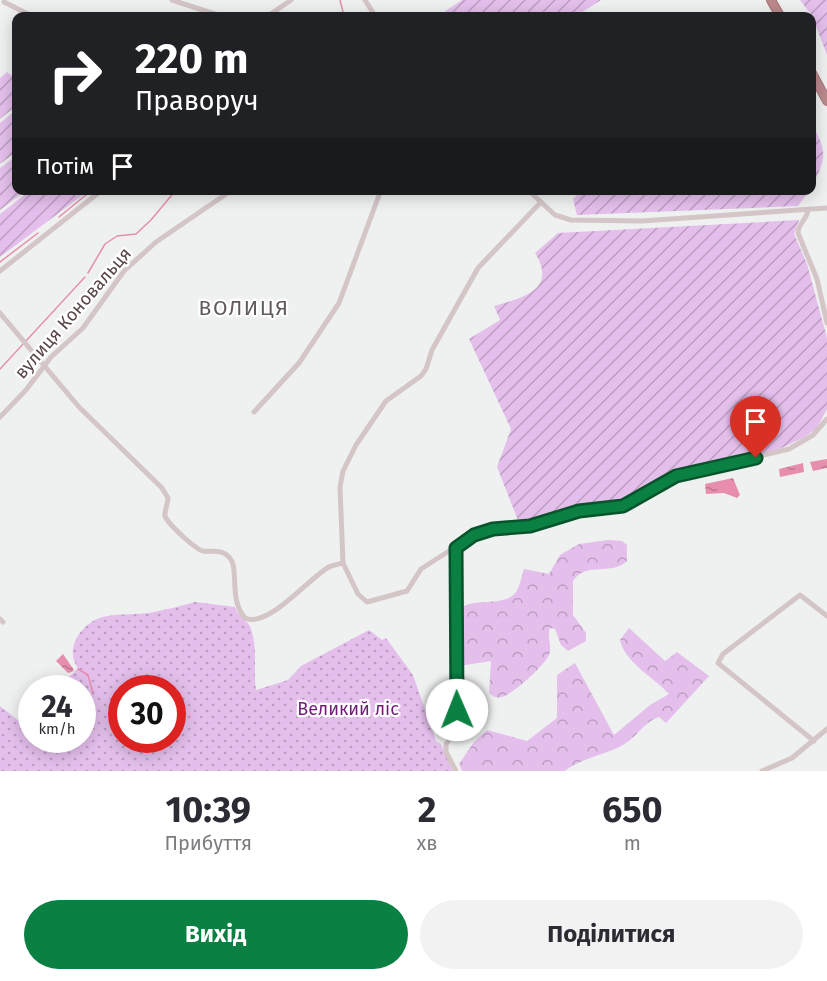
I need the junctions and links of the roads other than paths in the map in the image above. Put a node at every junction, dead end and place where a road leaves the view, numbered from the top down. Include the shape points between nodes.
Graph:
1 (172, 0) edge
2 (291, 0) edge
3 (4, 1) edge
4 (0, 10) edge
5 (25, 12) edge
6 (209, 12) edge
7 (273, 12) edge
8 (816, 81) edge
9 (827, 102) edge
10 (96, 195) edge
11 (225, 195) edge
12 (379, 195) edge
13 (533, 195) edge
14 (541, 202) junction
15 (827, 208) edge
16 (808, 210) junction
17 (0, 271) edge
18 (0, 313) edge
19 (827, 323) edge
20 (44, 366) junction
21 (254, 412) dead end
22 (0, 417) edge
23 (827, 420) edge
24 (456, 548) junction
25 (343, 563) junction
26 (827, 616) edge
27 (827, 729) edge
28 (814, 741) junction
29 (456, 771) edge
30 (762, 771) edge

1 - 6 street
2 - 7 street
3 - 4 street
3 - 5 street
8 - 9 highway
10 - 17 street
11 - 20 street, вулиця Коновальця via 156,242 124,271 88,322
12 - 21 street via 339,303 299,363
13 - 14 street
14 - 16 street via 559,218 607,222
14 - 25 street via 478,268 432,350 426,369 386,401 356,445 340,480
15 - 16 street
16 - 19 street via 798,233 817,279
18 - 20 street
20 - 22 street, вулиця Коновальця
20 - 25 street via 79,407 162,488 168,498 165,516 194,547 229,556 234,563 237,606 245,618 254,620 272,612 328,568
23 - 24 street via 803,443 774,455 676,476 623,506 579,511 530,526 493,529 474,535
24 - 25 street via 421,569 407,591 367,602 358,594
24 - 29 street via 457,730 446,744 446,752
26 - 28 street via 800,594 723,654 718,663
27 - 28 street
28 - 30 street via 792,758

